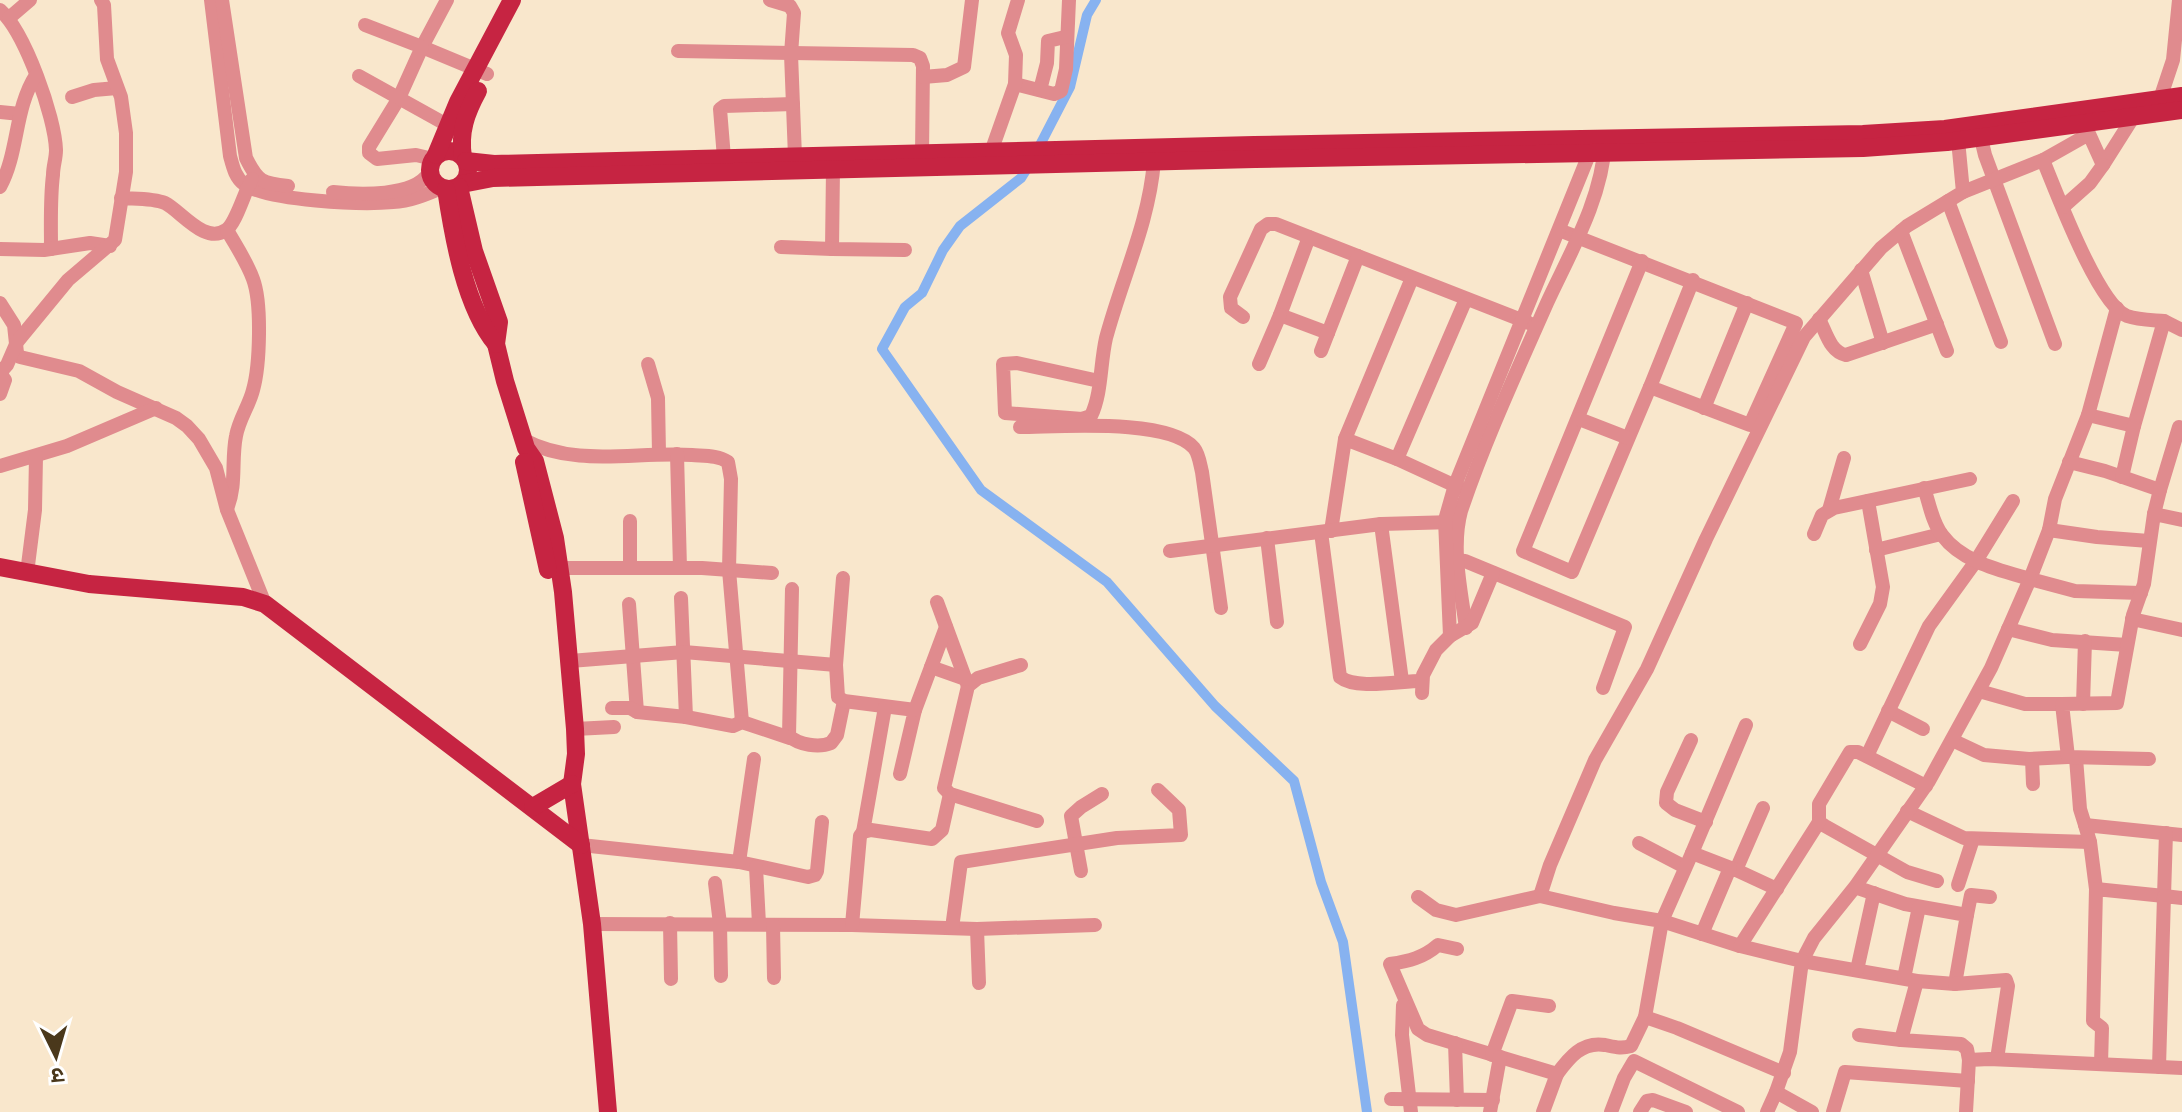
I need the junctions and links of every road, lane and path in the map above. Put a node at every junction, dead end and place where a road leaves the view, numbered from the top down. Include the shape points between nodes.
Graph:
1 (30, 0) edge
2 (101, 0) edge
3 (211, 0) edge
4 (222, 0) edge
5 (512, 0) edge
6 (526, 0) edge
7 (770, 0) edge
8 (972, 0) edge
9 (1018, 0) edge
10 (1069, 0) edge
11 (2179, 0) edge
12 (440, 2) edge
13 (5, 14) edge
14 (365, 25) dead end
15 (1065, 37) junction
16 (422, 47) junction
17 (678, 51) dead end
18 (791, 54) junction
19 (481, 72) junction
20 (36, 75) junction
21 (359, 76) dead end
22 (923, 77) junction
23 (1015, 84) junction
24 (117, 88) junction
25 (1040, 90) junction
26 (2182, 96) edge
27 (72, 97) dead end
28 (399, 98) junction
29 (2160, 99) junction
30 (793, 104) junction
31 (2182, 110) edge
32 (0, 112) edge
33 (20, 114) junction
34 (2134, 116) junction
35 (449, 126) junction
36 (1979, 131) junction
37 (1958, 140) junction
38 (1598, 146) junction
39 (991, 152) junction
40 (922, 154) junction
41 (795, 157) junction
42 (724, 158) junction
43 (465, 159) junction
44 (2043, 160) junction
45 (1154, 161) junction
46 (2103, 165) junction
47 (833, 169) junction
48 (444, 177) junction
49 (1995, 179) junction
50 (251, 180) junction
51 (0, 187) edge
52 (1963, 192) junction
53 (121, 198) junction
54 (1948, 201) junction
55 (2063, 207) junction
56 (230, 226) junction
57 (1559, 230) junction
58 (1901, 231) junction
59 (1578, 236) junction
60 (1309, 237) junction
61 (110, 246) junction
62 (781, 247) dead end
63 (0, 249) edge
64 (51, 249) junction
65 (832, 249) junction
66 (905, 250) dead end
67 (1358, 256) junction
68 (1642, 261) junction
69 (1861, 270) junction
70 (1412, 278) junction
71 (1693, 280) junction
72 (1466, 299) junction
73 (0, 303) edge
74 (1747, 303) junction
75 (2117, 308) junction
76 (1280, 315) junction
77 (1243, 317) dead end
78 (1819, 319) junction
79 (2164, 321) junction
80 (1530, 323) junction
81 (1937, 324) junction
82 (2182, 330) edge
83 (1328, 333) junction
84 (17, 342) junction
85 (2001, 342) dead end
86 (1883, 343) junction
87 (2055, 344) dead end
88 (1321, 351) dead end
89 (1947, 351) dead end
90 (648, 364) dead end
91 (1259, 364) dead end
92 (1099, 381) junction
93 (1650, 387) junction
94 (0, 394) edge
95 (156, 408) junction
96 (1704, 408) junction
97 (2088, 415) junction
98 (1579, 419) junction
99 (2134, 426) junction
100 (1020, 427) dead end
101 (2179, 427) dead end
102 (1628, 438) junction
103 (1345, 439) junction
104 (525, 444) junction
105 (659, 454) junction
106 (677, 454) junction
107 (36, 456) junction
108 (1844, 458) dead end
109 (1397, 459) junction
110 (2069, 462) junction
111 (0, 466) edge
112 (2122, 477) junction
113 (1970, 479) dead end
114 (1461, 488) junction
115 (1924, 488) junction
116 (2160, 490) junction
117 (1868, 501) junction
118 (2013, 501) dead end
119 (227, 510) junction
120 (1829, 510) junction
121 (2154, 514) junction
122 (2182, 520) edge
123 (630, 521) dead end
124 (1452, 521) junction
125 (1381, 524) junction
126 (2049, 530) junction
127 (1326, 531) junction
128 (1814, 534) dead end
129 (1941, 534) junction
130 (1267, 538) junction
131 (2149, 541) junction
132 (1210, 546) junction
133 (1876, 550) junction
134 (1170, 551) dead end
135 (1451, 560) junction
136 (1976, 561) junction
137 (0, 567) edge
138 (630, 567) junction
139 (560, 568) junction
140 (680, 568) junction
141 (729, 570) junction
142 (27, 573) junction
143 (772, 573) dead end
144 (1493, 573) junction
145 (843, 578) dead end
146 (2030, 579) junction
147 (792, 589) dead end
148 (2141, 593) junction
149 (681, 598) dead end
150 (937, 602) dead end
151 (265, 604) junction
152 (629, 604) dead end
153 (1221, 608) dead end
154 (2132, 619) junction
155 (1277, 622) dead end
156 (946, 627) junction
157 (1466, 628) junction
158 (2008, 629) junction
159 (2182, 630) edge
160 (1450, 636) junction
161 (2085, 641) junction
162 (1860, 644) dead end
163 (2127, 645) junction
164 (684, 652) junction
165 (631, 655) junction
166 (737, 657) junction
167 (570, 661) junction
168 (792, 662) junction
169 (836, 665) junction
170 (1021, 665) dead end
171 (931, 667) junction
172 (1402, 681) junction
173 (966, 683) junction
174 (1603, 688) dead end
175 (1979, 691) junction
176 (844, 701) junction
177 (2062, 704) junction
178 (2083, 704) junction
179 (885, 707) junction
180 (612, 708) dead end
181 (915, 710) junction
182 (1888, 711) junction
183 (637, 712) junction
184 (686, 717) junction
185 (742, 722) junction
186 (1746, 725) dead end
187 (614, 727) dead end
188 (575, 729) junction
189 (1923, 729) dead end
190 (790, 738) junction
191 (1691, 740) dead end
192 (1952, 740) junction
193 (1867, 756) junction
194 (2072, 757) junction
195 (754, 759) dead end
196 (2032, 759) junction
197 (2149, 759) dead end
198 (900, 774) dead end
199 (572, 779) junction
200 (2033, 784) dead end
201 (1926, 786) junction
202 (1158, 790) dead end
203 (950, 794) junction
204 (1102, 794) dead end
205 (533, 807) junction
206 (1763, 808) dead end
207 (1907, 811) junction
208 (1037, 821) dead end
209 (822, 822) dead end
210 (1706, 822) junction
211 (1819, 822) junction
212 (2085, 825) junction
213 (863, 832) junction
214 (2166, 833) junction
215 (2182, 835) edge
216 (1973, 839) junction
217 (2090, 842) junction
218 (1639, 843) dead end
219 (1075, 844) junction
220 (581, 845) junction
221 (1876, 856) junction
222 (1688, 860) junction
223 (739, 862) junction
224 (756, 867) junction
225 (1733, 869) junction
226 (1081, 871) dead end
227 (1937, 881) dead end
228 (715, 883) dead end
229 (1958, 885) dead end
230 (1855, 887) junction
231 (1777, 889) junction
232 (2096, 889) junction
233 (1874, 893) junction
234 (1540, 896) junction
235 (2164, 896) junction
236 (1418, 897) dead end
237 (1990, 897) dead end
238 (2182, 898) edge
239 (1919, 907) junction
240 (1967, 915) junction
241 (1662, 921) junction
242 (670, 923) junction
243 (592, 924) junction
244 (720, 924) junction
245 (766, 924) junction
246 (852, 925) junction
247 (1095, 925) dead end
248 (952, 928) junction
249 (977, 929) junction
250 (1702, 934) junction
251 (1740, 946) junction
252 (1457, 949) dead end
253 (1802, 961) junction
254 (1857, 970) junction
255 (721, 976) dead end
256 (774, 978) dead end
257 (671, 979) dead end
258 (1910, 980) junction
259 (979, 983) dead end
260 (1955, 984) junction
261 (1403, 1001) junction
262 (1549, 1006) dead end
263 (1645, 1017) junction
264 (1859, 1035) dead end
265 (1901, 1040) junction
266 (1455, 1043) junction
267 (1496, 1056) junction
268 (1997, 1059) junction
269 (1969, 1060) junction
270 (2101, 1064) junction
271 (2159, 1067) junction
272 (2182, 1068) edge
273 (1784, 1073) junction
274 (1557, 1074) junction
275 (1968, 1081) junction
276 (1776, 1092) junction
277 (1391, 1099) dead end
278 (1457, 1100) junction
279 (1411, 1106) edge
280 (1492, 1106) edge
281 (1673, 1110) edge
282 (608, 1112) edge
283 (1543, 1112) edge
284 (1611, 1112) edge
285 (1640, 1112) edge
286 (1738, 1112) edge
287 (1767, 1112) edge
288 (1812, 1112) edge
289 (1833, 1112) edge
290 (1966, 1112) edge

1 - 13 street
2 - 24 street via 107,59
3 - 50 street via 230,156 234,173
4 - 50 street
5 - 19 main road
6 - 19 main road
7 - 18 street via 793,9
8 - 22 street via 964,67
9 - 23 street via 1008,33 1016,55
10 - 15 street
11 - 29 street via 2173,60
12 - 16 street
13 - 20 street
14 - 16 street
15 - 25 street via 1048,41
15 - 25 street via 1061,91
16 - 19 street
16 - 28 street
17 - 18 street
18 - 22 street via 913,55 920,58
18 - 30 street
19 - 35 main road
19 - 43 main road via 464,123
20 - 33 street
20 - 64 street via 56,150
21 - 28 street
22 - 40 street
23 - 25 street
23 - 39 street
24 - 27 street
24 - 53 street via 126,133
26 - 29 main road
28 - 35 street
28 - 48 street via 369,153 377,159 416,155
29 - 36 main road
30 - 41 street
30 - 42 street via 720,109
31 - 34 main road
32 - 33 street
33 - 51 street
34 - 36 main road
34 - 46 street
35 - 48 main road
36 - 37 main road
36 - 38 main road
36 - 49 street
37 - 38 main road via 1863,148
37 - 52 street
38 - 39 main road
38 - 45 main road
38 - 57 street
38 - 59 street via 1600,177
39 - 40 main road
40 - 41 main road
41 - 42 main road
42 - 43 main road via 494,164
43 - 48 main road via 468,176
43 - 48 main road via 450,151
44 - 46 street via 2089,134
44 - 49 street
44 - 55 street
45 - 47 main road
45 - 92 street via 1149,207 1105,342
46 - 55 street
47 - 48 main road
47 - 65 street
48 - 50 street via 419,198 345,203 262,192
48 - 104 main road via 453,236 470,264
49 - 52 street
49 - 87 street
50 - 56 street
52 - 54 street
53 - 56 street via 162,202 207,231
53 - 61 street
54 - 58 street
54 - 85 street
55 - 75 street via 2092,272
56 - 119 street via 254,281 258,313 256,377 236,434
57 - 59 street
57 - 80 street
58 - 69 street
58 - 81 street
59 - 68 street
59 - 80 street
60 - 67 street
60 - 76 street
60 - 77 street via 1276,224 1261,229 1229,300
61 - 64 street via 83,243
61 - 84 street via 68,280
62 - 65 street
63 - 64 street
65 - 66 street
67 - 70 street
67 - 83 street
68 - 71 street
68 - 98 street
69 - 78 street
69 - 86 street
70 - 72 street
70 - 103 street
71 - 74 street
71 - 93 street
72 - 80 street
72 - 109 street
73 - 84 street via 14,325
74 - 96 street
74 - 96 street via 1796,323 1750,425
75 - 79 street via 2126,316
75 - 97 street
76 - 83 street
76 - 91 street
78 - 86 street via 1839,354
78 - 234 street via 1804,337 1647,669 1595,760
79 - 82 street
79 - 99 street
80 - 114 street
81 - 86 street
81 - 89 street
83 - 88 street
84 - 94 street via 0,373 5,380
84 - 95 street via 20,357 79,371
90 - 105 street via 658,398
92 - 92 street via 1091,416 1005,413 1003,364
93 - 96 street
93 - 102 street
95 - 107 street
95 - 119 street via 199,439 216,468
97 - 99 street
97 - 110 street
98 - 102 street
98 - 102 street via 1523,551 1572,572
99 - 112 street
100 - 132 street via 1140,428 1182,440 1197,453
101 - 116 street
103 - 109 street
103 - 127 street
104 - 105 street via 572,456
104 - 139 main road via 547,500
104 - 199 main road via 524,463 552,591
105 - 106 street
106 - 140 street
106 - 141 street via 728,462
107 - 111 street
107 - 142 street
108 - 120 street
109 - 114 street
110 - 112 street
110 - 126 street
112 - 116 street
113 - 115 street
114 - 124 street
115 - 117 street
115 - 129 street
116 - 121 street
117 - 120 street
117 - 133 street
118 - 136 street
119 - 151 street
120 - 128 street
121 - 122 street
121 - 131 street
123 - 138 street
124 - 125 street
124 - 135 street
125 - 127 street
125 - 172 street
126 - 131 street
126 - 146 street
127 - 130 street
127 - 172 street via 1340,677 1358,684
129 - 133 street
129 - 136 street
130 - 132 street
130 - 155 street
131 - 148 street
132 - 134 street
132 - 153 street
133 - 162 street via 1883,578 1880,604
135 - 144 street
135 - 157 street
135 - 160 street
136 - 146 street
136 - 182 street via 1929,626
137 - 142 main road
138 - 139 street
138 - 140 street
139 - 167 main road
140 - 141 street
141 - 143 street
141 - 166 street
142 - 151 main road via 89,584 243,597
144 - 157 street via 1477,616
144 - 174 street via 1625,627
145 - 169 street
146 - 148 street via 2075,591
146 - 158 street
147 - 168 street
148 - 154 street
149 - 164 street
150 - 156 street
151 - 205 main road
152 - 165 street
154 - 159 street
154 - 163 street
156 - 171 street
156 - 173 street
157 - 160 street
158 - 161 street via 2052,640
158 - 175 street
160 - 172 street via 1436,650 1422,687
161 - 163 street
161 - 178 street
163 - 178 street via 2117,703
164 - 165 street
164 - 166 street
164 - 184 street
165 - 167 street
165 - 183 street
166 - 168 street
166 - 185 street
167 - 188 main road
168 - 169 street
168 - 190 street
169 - 176 street via 836,689
170 - 173 street
171 - 173 street
171 - 181 street
173 - 203 street via 944,779
175 - 177 street via 2025,704
175 - 192 street
176 - 179 street
176 - 190 street via 831,743 822,746
177 - 178 street
177 - 194 street
179 - 181 street
179 - 213 street
180 - 183 street
181 - 198 street
182 - 189 street
182 - 193 street
183 - 184 street
184 - 185 street via 733,726
185 - 190 street
186 - 210 street
187 - 188 street
188 - 199 main road
191 - 210 street via 1666,803
192 - 196 street via 1984,755
192 - 201 street
193 - 201 street
193 - 211 street via 1850,752 1819,804
194 - 196 street
194 - 197 street
194 - 212 street
195 - 223 street
196 - 200 street
199 - 205 main road
199 - 220 main road
201 - 207 street
202 - 219 street via 1179,810 1181,835
203 - 208 street
203 - 213 street via 942,830 932,839
204 - 219 street via 1071,816
205 - 220 main road
206 - 225 street
207 - 216 street
207 - 221 street
209 - 224 street via 815,875
210 - 222 street
211 - 221 street
211 - 231 street
212 - 214 street
212 - 217 street
213 - 246 street
214 - 215 street
214 - 235 street
216 - 217 street
216 - 229 street
217 - 232 street
218 - 222 street
219 - 226 street
219 - 248 street via 961,862
220 - 223 street
220 - 243 main road
221 - 227 street
221 - 230 street
222 - 225 street
222 - 241 street
223 - 224 street
224 - 245 street
225 - 231 street
225 - 250 street
228 - 244 street
230 - 233 street
230 - 253 street
231 - 251 street
232 - 235 street
232 - 270 street via 2093,1021 2102,1028
233 - 239 street
233 - 254 street
234 - 236 street via 1456,915 1436,910
234 - 241 street
235 - 238 street
235 - 271 street
237 - 240 street via 1971,895
239 - 240 street
239 - 258 street
240 - 260 street
241 - 250 street
241 - 263 street
242 - 243 street
242 - 244 street
242 - 257 street
243 - 282 main road
244 - 245 street
244 - 255 street
245 - 246 street
245 - 256 street
246 - 248 street
247 - 249 street
248 - 249 street
249 - 259 street
250 - 251 street
251 - 253 street
252 - 261 street via 1438,945 1428,954 1390,964
253 - 254 street
253 - 273 street
254 - 258 street
258 - 260 street
258 - 265 street
260 - 268 street via 2006,980
261 - 266 street via 1418,1029
261 - 279 street
262 - 267 street via 1512,1001
263 - 273 street
263 - 274 street via 1631,1046 1587,1047 1569,1057
264 - 265 street
265 - 269 street via 1961,1044
266 - 267 street
266 - 278 street
267 - 274 street
267 - 280 street
268 - 269 street
268 - 270 street
269 - 275 street
270 - 271 street
271 - 272 street
273 - 276 street
274 - 283 street
275 - 289 street via 1845,1072
275 - 290 street
276 - 287 street
276 - 288 street
277 - 279 street
278 - 279 street
278 - 280 street
281 - 285 street via 1647,1101
284 - 286 street via 1634,1061

